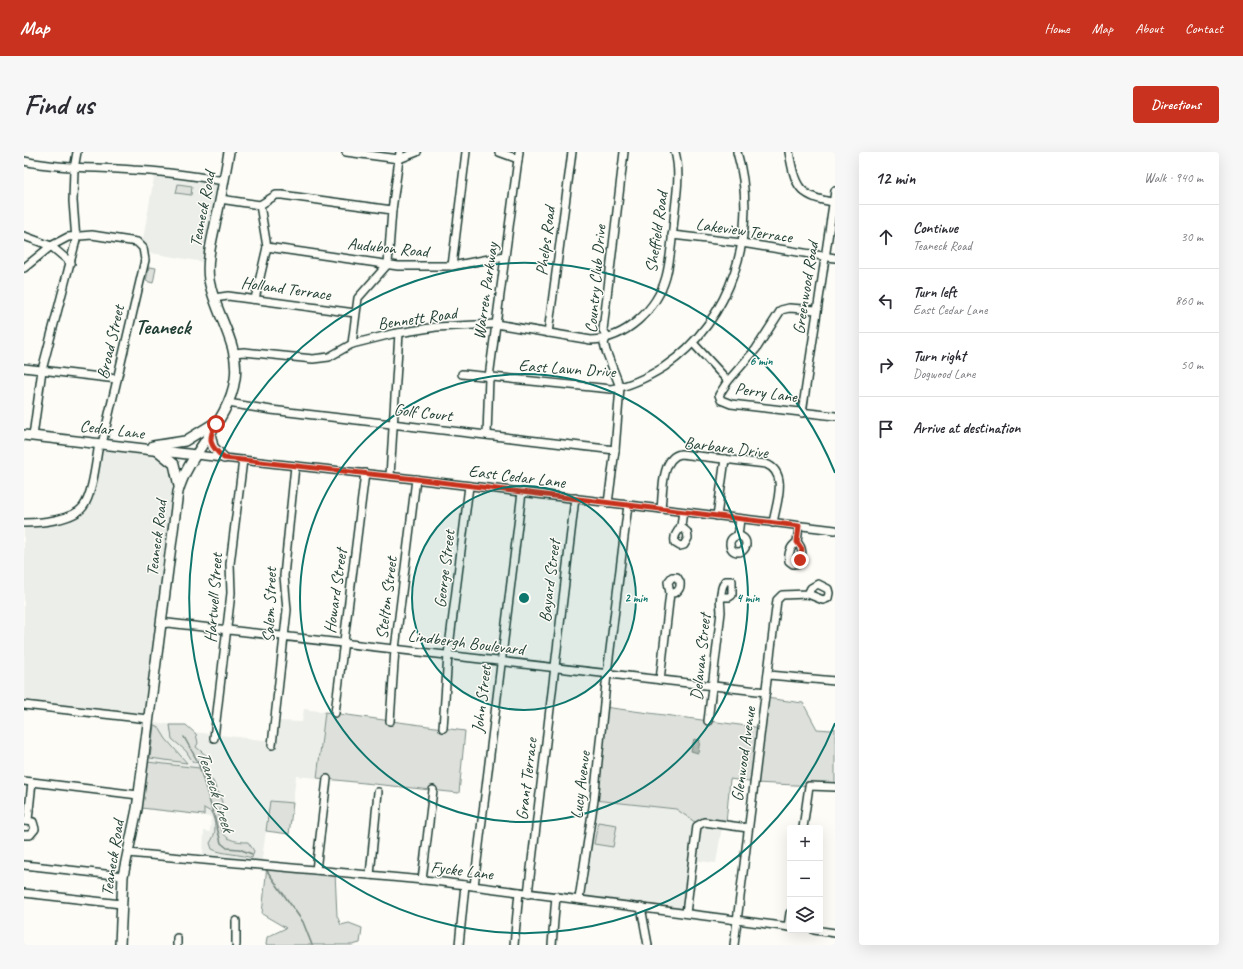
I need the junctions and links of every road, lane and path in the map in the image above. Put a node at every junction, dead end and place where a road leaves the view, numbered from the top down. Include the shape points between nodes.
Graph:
1 (77, 152) edge
2 (229, 152) edge
3 (346, 152) edge
4 (417, 152) edge
5 (466, 152) edge
6 (499, 152) edge
7 (572, 152) edge
8 (624, 152) edge
9 (676, 152) edge
10 (737, 152) edge
11 (789, 152) edge
12 (400, 155) edge
13 (518, 156) edge
14 (24, 161) edge
15 (74, 169) junction
16 (224, 182) junction
17 (835, 191) edge
18 (220, 199) junction
19 (833, 202) junction
20 (260, 205) junction
21 (392, 210) junction
22 (672, 235) junction
23 (24, 236) edge
24 (76, 236) junction
25 (742, 242) junction
26 (51, 246) junction
27 (267, 247) junction
28 (505, 256) junction
29 (825, 257) junction
30 (835, 258) edge
31 (71, 263) junction
32 (388, 264) junction
33 (452, 266) junction
34 (24, 268) edge
35 (214, 298) junction
36 (255, 299) junction
37 (817, 310) junction
38 (355, 313) junction
39 (496, 324) junction
40 (399, 333) junction
41 (548, 333) junction
42 (607, 336) junction
43 (693, 343) junction
44 (352, 344) junction
45 (234, 353) junction
46 (24, 368) edge
47 (42, 370) junction
48 (462, 374) dead end
49 (489, 377) junction
50 (117, 379) junction
51 (728, 381) junction
52 (620, 387) junction
53 (228, 403) junction
54 (802, 413) junction
55 (835, 416) edge
56 (218, 420) junction
57 (392, 424) junction
58 (210, 434) junction
59 (28, 435) edge
60 (487, 435) junction
61 (100, 444) junction
62 (137, 448) junction
63 (156, 450) junction
64 (615, 450) junction
65 (196, 455) junction
66 (224, 458) junction
67 (725, 459) junction
68 (243, 460) junction
69 (295, 466) junction
70 (365, 473) junction
71 (390, 476) junction
72 (416, 479) junction
73 (469, 486) junction
74 (179, 489) junction
75 (522, 492) junction
76 (575, 498) junction
77 (608, 502) junction
78 (628, 505) junction
79 (661, 509) junction
80 (683, 512) junction
81 (717, 516) junction
82 (740, 519) junction
83 (24, 523) edge
84 (773, 523) junction
85 (799, 526) junction
86 (681, 527) dead end
87 (835, 530) edge
88 (738, 536) dead end
89 (797, 542) dead end
90 (670, 592) dead end
91 (808, 594) dead end
92 (721, 597) dead end
93 (162, 624) junction
94 (227, 630) junction
95 (284, 637) junction
96 (343, 643) junction
97 (395, 649) junction
98 (448, 655) junction
99 (501, 661) junction
100 (554, 667) junction
101 (606, 674) junction
102 (768, 675) junction
103 (660, 680) junction
104 (835, 681) edge
105 (712, 686) junction
106 (766, 692) junction
107 (24, 705) edge
108 (335, 713) dead end
109 (148, 719) junction
110 (390, 721) dead end
111 (708, 721) dead end
112 (443, 728) dead end
113 (214, 738) dead end
114 (272, 745) dead end
115 (327, 779) dead end
116 (24, 781) edge
117 (32, 782) junction
118 (835, 787) edge
119 (433, 790) dead end
120 (378, 792) dead end
121 (138, 795) junction
122 (26, 821) edge
123 (802, 825) edge
124 (748, 828) junction
125 (24, 835) edge
126 (128, 853) junction
127 (24, 865) edge
128 (316, 870) junction
129 (370, 875) junction
130 (123, 876) junction
131 (422, 880) junction
132 (465, 885) junction
133 (474, 886) junction
134 (519, 892) junction
135 (24, 893) edge
136 (528, 894) junction
137 (556, 896) junction
138 (579, 899) junction
139 (121, 904) junction
140 (641, 907) junction
141 (686, 913) junction
142 (737, 920) junction
143 (236, 921) dead end
144 (787, 927) edge
145 (823, 931) edge
146 (835, 933) edge
147 (120, 945) edge
148 (236, 945) edge
149 (459, 945) edge
150 (514, 945) edge
151 (552, 945) edge
152 (648, 945) edge
153 (734, 945) edge

1 - 15 street
2 - 16 main road, Teaneck Road
3 - 12 street
4 - 12 street
5 - 33 street
6 - 13 street
7 - 41 street, Phelps Road
8 - 42 street, Country Club Drive via 603,330
9 - 22 street, Sheffield Road via 678,179
10 - 25 street, East Lawn Drive via 745,201
11 - 19 street via 793,176 799,188 814,199
12 - 21 street
13 - 28 street, Warren Parkway
14 - 15 street
15 - 16 street via 142,170
15 - 24 street via 72,201
16 - 18 main road, Teaneck Road
17 - 19 street, Greenwood Road
18 - 20 street
18 - 35 main road, Teaneck Road via 208,266
19 - 29 street, Greenwood Road
20 - 21 street via 276,195 282,195
20 - 27 street
21 - 32 street
22 - 25 street, Lakeview Terrace
22 - 42 street, Sheffield Road via 668,268 657,298 636,322 623,331
23 - 26 street
24 - 26 street via 68,237
24 - 31 street
24 - 50 street, Broad Street via 92,235 137,242 143,247 145,260
25 - 29 street, Lakeview Terrace
25 - 43 street, East Lawn Drive via 727,292 712,319
26 - 31 street
26 - 34 street
27 - 32 street, Audubon Road
27 - 36 street
28 - 33 street, Audubon Road
28 - 39 street, Warren Parkway
29 - 30 street, Lakeview Terrace
29 - 37 street, Greenwood Road
31 - 47 street
32 - 33 street, Audubon Road
32 - 38 street via 361,294 356,303
35 - 36 street, Holland Terrace via 223,295
35 - 45 main road, Teaneck Road
36 - 38 street, Holland Terrace
37 - 51 street, Perry Lane via 780,310 756,350
37 - 54 street, Greenwood Road
38 - 44 street
39 - 40 street, Bennett Road via 436,327
39 - 41 street, Bennett Road
39 - 49 street, Warren Parkway
40 - 44 street, Bennett Road
40 - 57 street
41 - 42 street, Bennett Road via 591,340
42 - 52 street, Country Club Drive via 604,343 606,351
43 - 51 street
43 - 52 street, East Lawn Drive via 659,370
44 - 45 street, Bennett Road via 333,356 317,359
45 - 53 main road, Teaneck Road via 235,379
46 - 47 street
47 - 50 street
47 - 59 street
48 - 49 street, East Lawn Drive
49 - 52 street, East Lawn Drive via 602,389
49 - 60 street, Warren Parkway
50 - 61 street, Broad Street
51 - 54 street, Perry Lane via 719,395 724,402
52 - 64 street, Country Club Drive
53 - 56 main road, Teaneck Road
53 - 57 street, Golf Court
54 - 55 street, Perry Lane
56 - 58 main road, Teaneck Road
56 - 62 main road via 185,441
57 - 60 street, Golf Court
57 - 71 street
58 - 65 main road, Teaneck Road
58 - 66 main road via 213,447
59 - 61 main road, Cedar Lane
60 - 64 street, Golf Court
61 - 62 main road, Cedar Lane
61 - 83 street, Broad Street via 88,497 83,507 69,516
62 - 63 main road, Cedar Lane
63 - 65 main road, Cedar Lane
63 - 74 main road via 174,464
64 - 77 street, Country Club Drive
65 - 66 street, East Cedar Lane
65 - 74 main road, Teaneck Road
66 - 68 street, East Cedar Lane
67 - 79 street, Barbara Drive via 681,454 670,458
67 - 81 street
67 - 84 street, Barbara Drive via 766,464 777,472 780,484
68 - 69 street, East Cedar Lane
68 - 94 street, Hartwell Street via 230,564 231,593
69 - 70 street, East Cedar Lane
69 - 95 street, Salem Street via 284,576 288,610
70 - 71 street, East Cedar Lane
70 - 96 street, Howard Street
71 - 72 street, East Cedar Lane
72 - 73 street, East Cedar Lane
72 - 97 street, Stelton Street
73 - 75 street, East Cedar Lane
73 - 98 street, George Street
74 - 93 main road, Teaneck Road
75 - 76 street, East Cedar Lane
75 - 99 street, John Street
76 - 77 street, East Cedar Lane
76 - 100 street, Bayard Street
77 - 78 street, East Cedar Lane
78 - 79 street, East Cedar Lane
78 - 101 street, Lucy Avenue
79 - 80 street, East Cedar Lane
80 - 81 street, East Cedar Lane
80 - 86 street
81 - 82 street, East Cedar Lane
82 - 84 street, East Cedar Lane
82 - 88 street
84 - 85 street, East Cedar Lane
85 - 87 street, East Cedar Lane
85 - 89 street
90 - 103 street
91 - 102 street, Glenwood Avenue via 782,595 777,600
92 - 105 street, Delavan Street
93 - 94 street, Lindbergh Boulevard
93 - 109 main road, Teaneck Road
94 - 95 street, Lindbergh Boulevard
94 - 113 street, Hartwell Street
95 - 96 street, Lindbergh Boulevard
95 - 114 street, Salem Street
96 - 97 street, Lindbergh Boulevard
96 - 108 street, Howard Street
97 - 98 street, Lindbergh Boulevard
97 - 110 street, Stelton Street
98 - 99 street, Lindbergh Boulevard
98 - 112 street, George Street
99 - 100 street, Lindbergh Boulevard
99 - 133 street, John Street
100 - 101 street, Lindbergh Boulevard
100 - 136 street, Grant Terrace
101 - 103 street, Lindbergh Boulevard
101 - 138 street, Lucy Avenue via 594,800
102 - 104 street
102 - 106 street, Glenwood Avenue
103 - 105 street, Lindbergh Boulevard
105 - 106 street, Lindbergh Boulevard
105 - 111 street, Delavan Street
106 - 124 street, Glenwood Avenue
107 - 109 street
109 - 121 main road, Teaneck Road
115 - 128 street
116 - 117 street
117 - 121 street
117 - 122 street
118 - 123 street via 809,786
119 - 131 street
120 - 129 street
121 - 126 main road, Teaneck Road
122 - 125 street via 32,822 35,829 30,835
124 - 141 street via 704,822 697,826
124 - 142 street, Glenwood Avenue
126 - 128 street, Fycke Lane
126 - 130 main road, Teaneck Road
127 - 130 street
128 - 129 street, Fycke Lane
129 - 131 street, Fycke Lane
130 - 139 main road, Teaneck Road
131 - 132 street, Fycke Lane
132 - 133 street, Fycke Lane
132 - 149 street
133 - 134 street, Fycke Lane
134 - 136 street, Fycke Lane
134 - 150 street
135 - 139 street
136 - 137 street, Fycke Lane
137 - 138 street, Fycke Lane
137 - 151 street
138 - 140 street, Fycke Lane
139 - 147 main road, Teaneck Road
140 - 141 street, Fycke Lane
140 - 152 street
141 - 142 street, Fycke Lane
142 - 144 street, Fycke Lane
142 - 153 street, Glenwood Avenue
143 - 148 street
145 - 146 street

